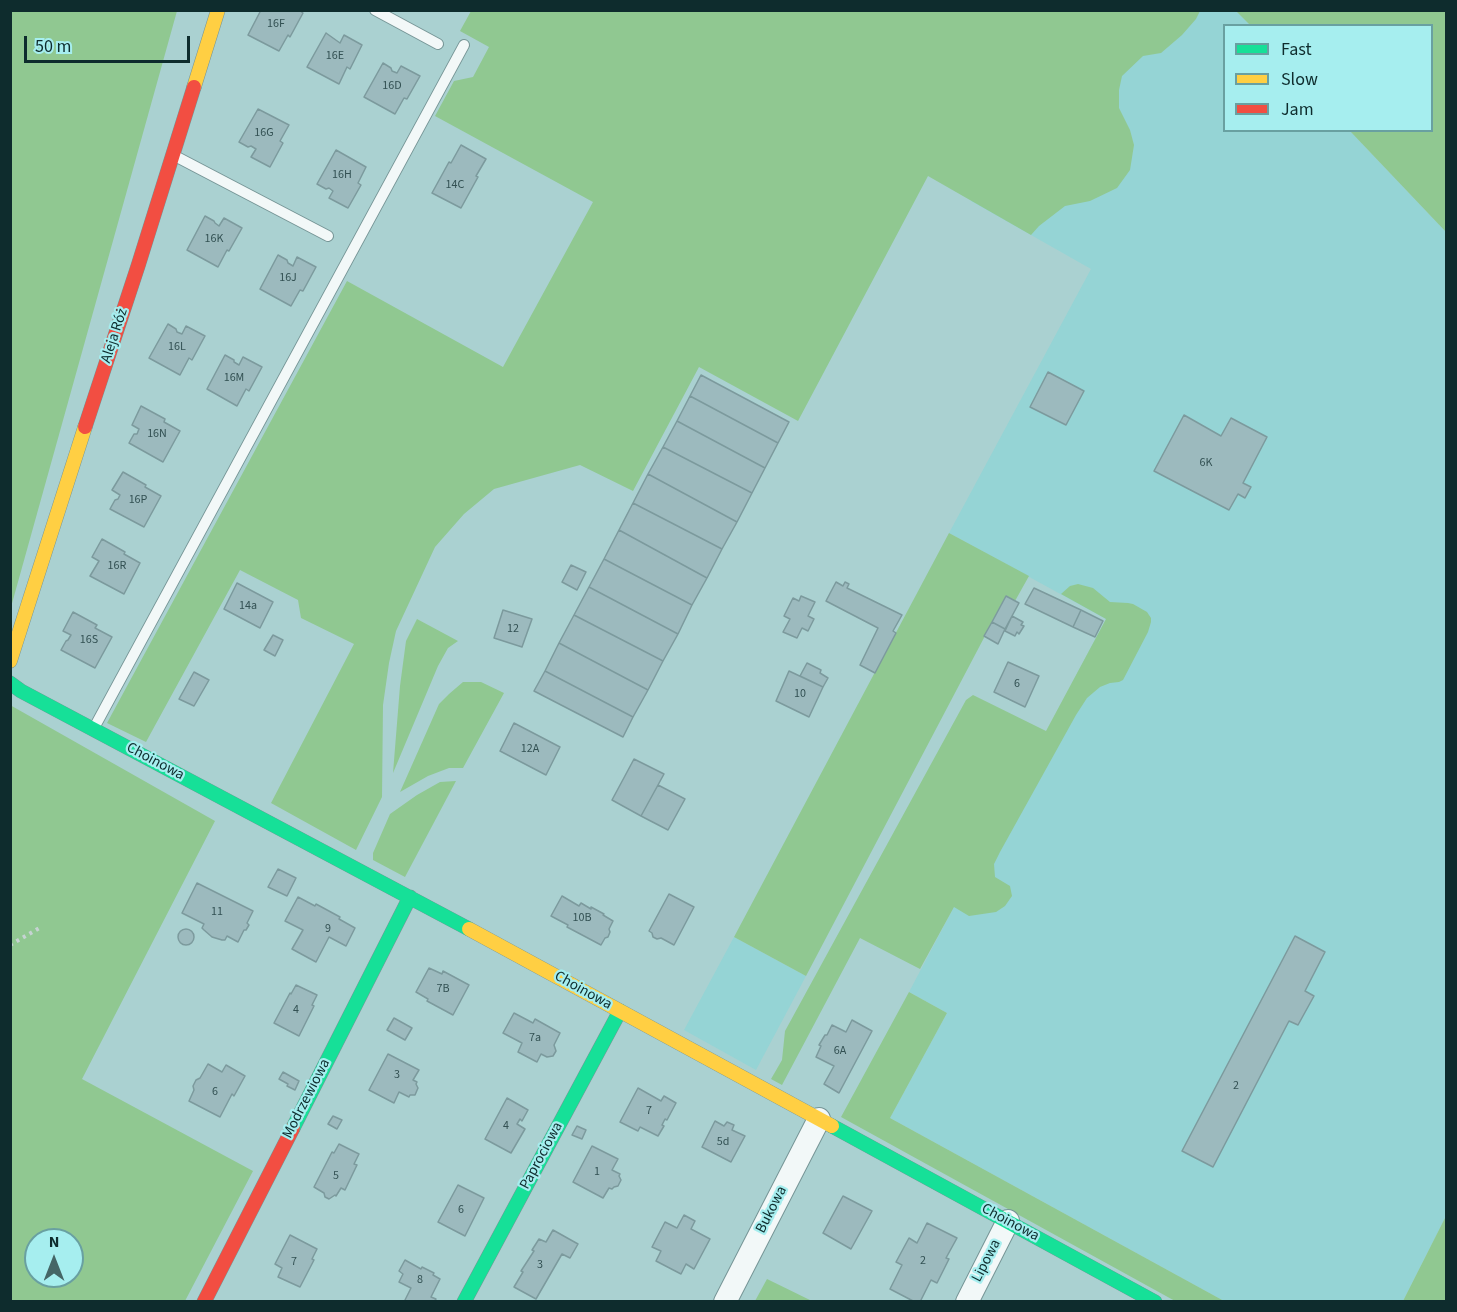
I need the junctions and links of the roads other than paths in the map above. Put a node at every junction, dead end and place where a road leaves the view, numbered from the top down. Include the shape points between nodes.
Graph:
1 (218, 10) edge
2 (375, 10) edge
3 (438, 44) dead end
4 (464, 45) dead end
5 (172, 155) junction
6 (328, 236) dead end
7 (10, 661) edge
8 (10, 683) edge
9 (93, 729) junction
10 (410, 897) junction
11 (620, 1011) junction
12 (819, 1119) junction
13 (1008, 1221) junction
14 (204, 1302) edge
15 (464, 1302) edge
16 (725, 1302) edge
17 (966, 1302) edge
18 (1155, 1302) edge

1 - 5 street, Aleja Róż
2 - 3 lane
4 - 9 lane
5 - 6 lane
5 - 7 street, Aleja Róż
8 - 9 street, Choinowa
9 - 10 street, Choinowa
10 - 11 street, Choinowa
10 - 14 street, Modrzewiowa
11 - 12 street, Choinowa
11 - 15 street, Paprociowa
12 - 13 street, Choinowa
12 - 16 street, Bukowa
13 - 17 street, Lipowa
13 - 18 street, Choinowa

